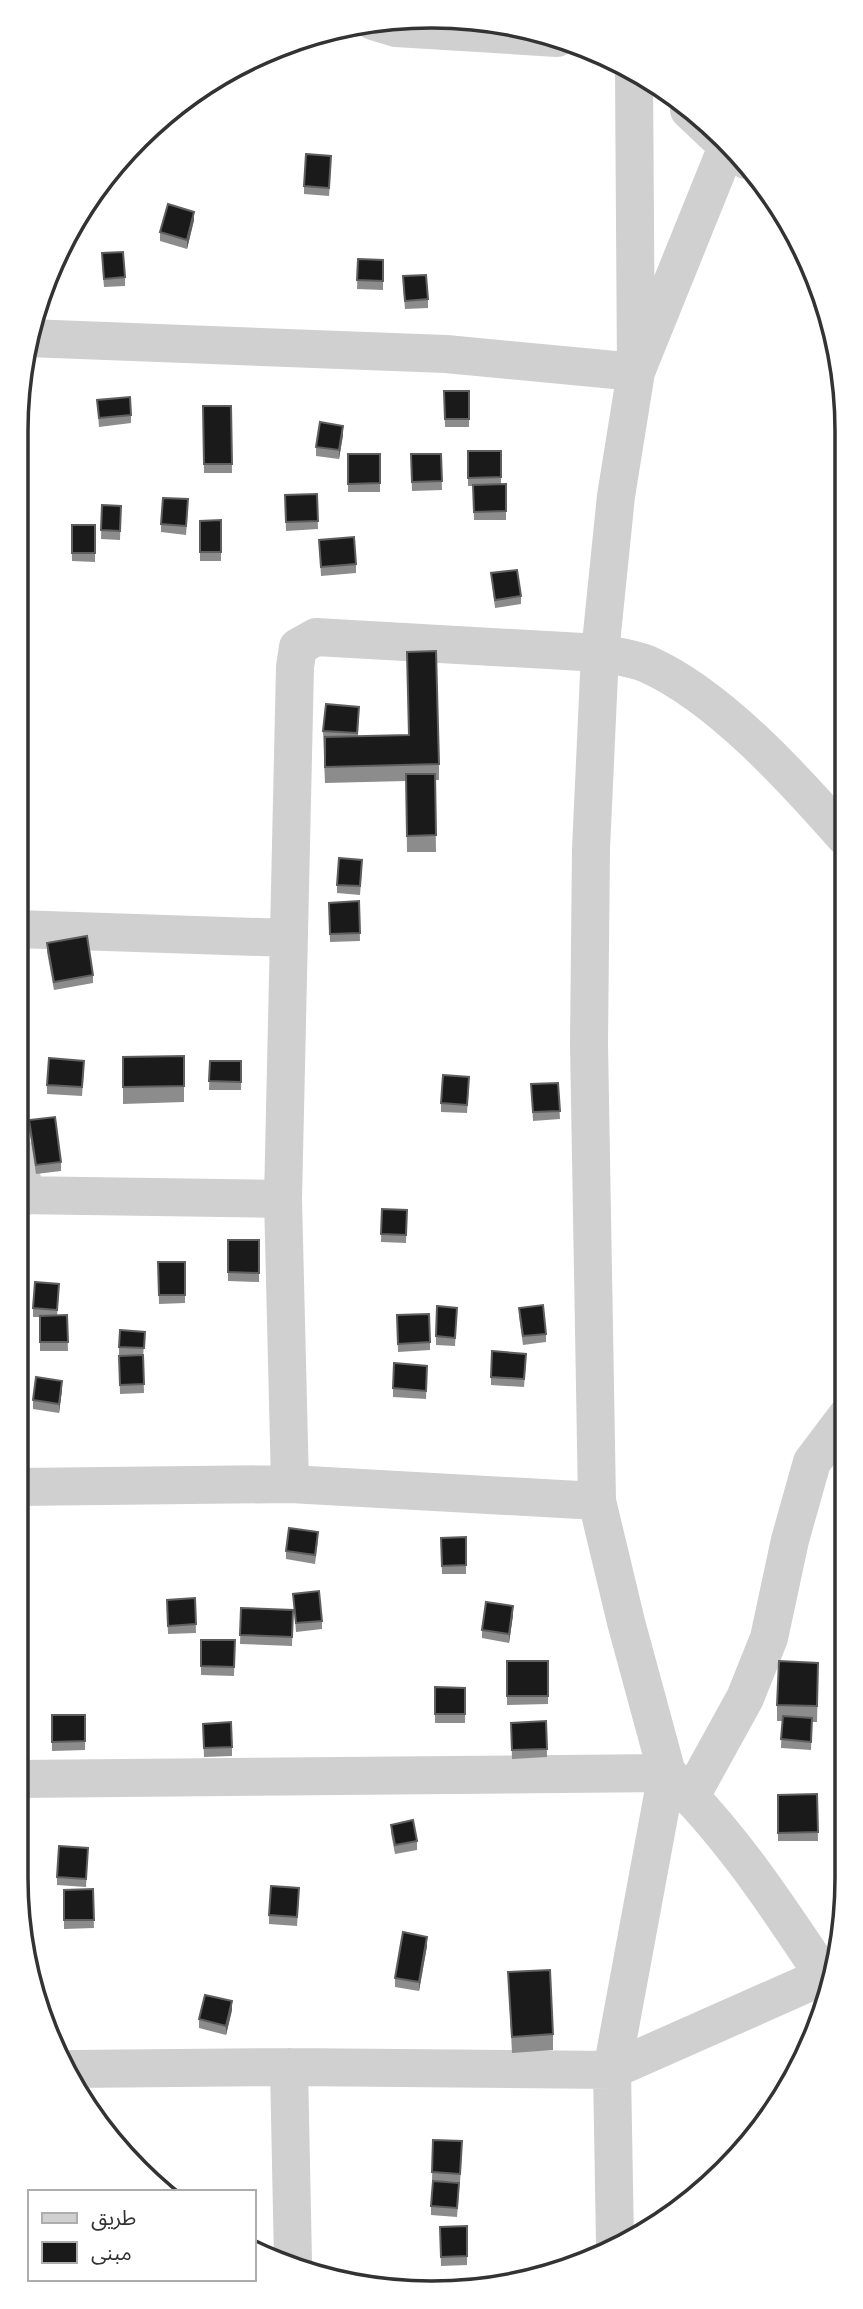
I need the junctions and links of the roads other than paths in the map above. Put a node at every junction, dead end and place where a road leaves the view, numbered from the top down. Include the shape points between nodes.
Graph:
1 (409, 29) edge
2 (503, 35) edge
3 (634, 83) edge
4 (730, 159) edge
5 (39, 338) edge
6 (635, 372) junction
7 (600, 653) junction
8 (835, 827) edge
9 (28, 929) edge
10 (289, 938) junction
11 (28, 1196) edge
12 (283, 1199) junction
13 (835, 1431) edge
14 (290, 1484) junction
15 (28, 1487) edge
16 (597, 1501) junction
17 (28, 1779) edge
18 (679, 1784) junction
19 (824, 1968) edge
20 (822, 1978) edge
21 (289, 2067) junction
22 (77, 2069) edge
23 (612, 2070) junction
24 (615, 2236) edge
25 (293, 2256) edge

1 - 2 street
3 - 6 street
4 - 6 street
5 - 6 street via 446,354
6 - 7 street via 616,496
7 - 8 street via 646,664 685,686 744,732
7 - 10 street via 316,637 298,647
7 - 16 street via 589,1044
9 - 10 street
10 - 12 street
11 - 12 street
12 - 14 street
13 - 18 street via 811,1462 769,1638 745,1698
14 - 15 street
14 - 16 street
16 - 18 street via 659,1738
17 - 18 street
18 - 19 street via 758,1878
18 - 23 street
20 - 23 street
21 - 22 street
21 - 23 street
21 - 25 street
23 - 24 street

